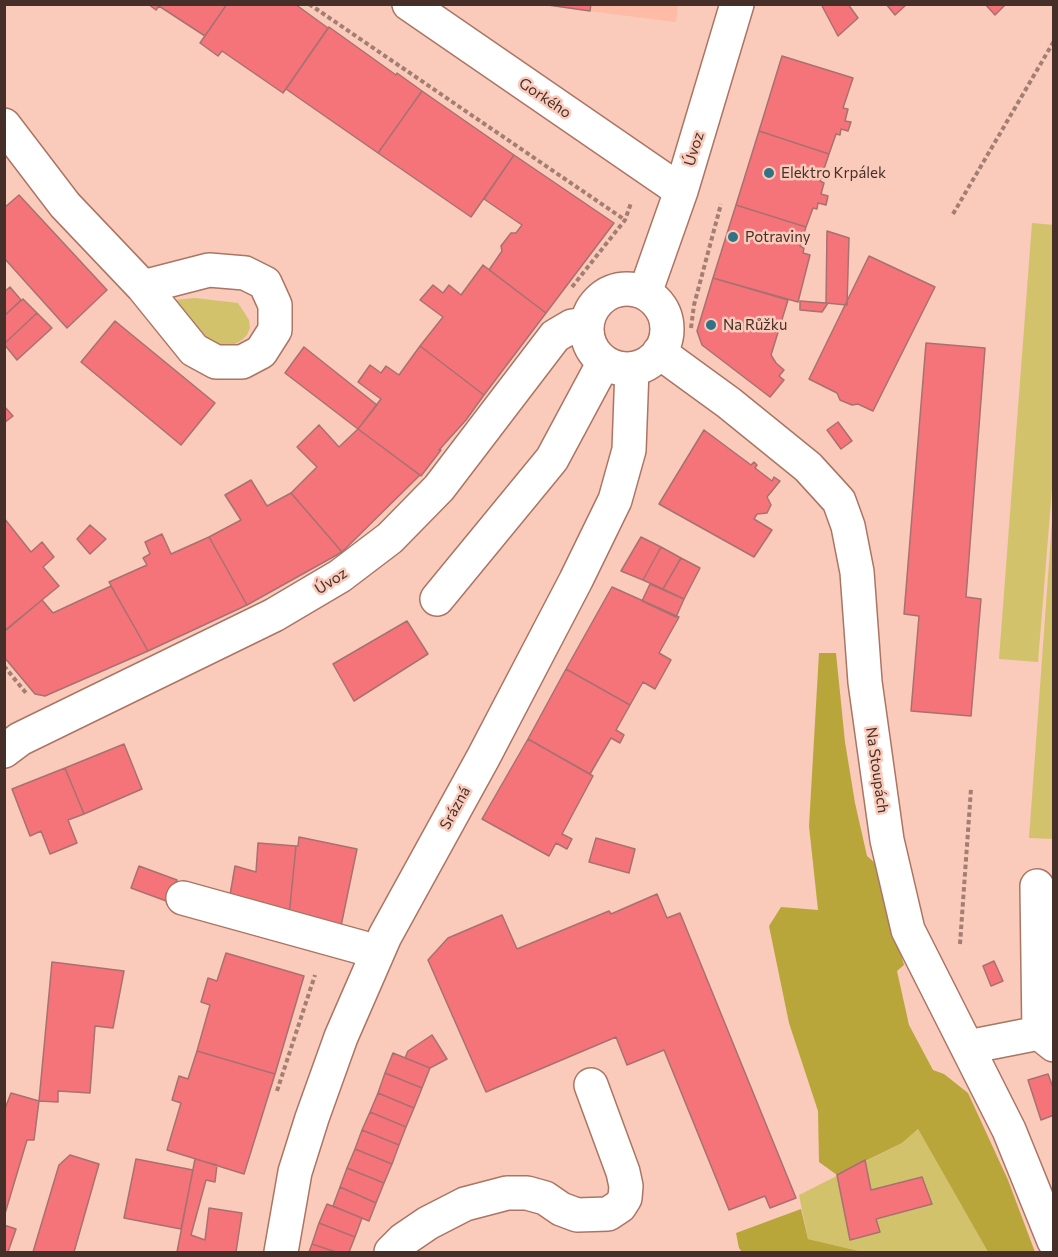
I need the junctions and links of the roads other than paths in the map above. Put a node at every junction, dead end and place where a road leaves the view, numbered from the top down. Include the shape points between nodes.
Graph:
1 (409, 4) edge
2 (737, 4) edge
3 (4, 125) edge
4 (681, 191) junction
5 (143, 287) dead end
6 (645, 292) junction
7 (586, 324) junction
8 (632, 361) junction
9 (437, 599) dead end
10 (10, 736) edge
11 (1037, 886) dead end
12 (183, 898) dead end
13 (378, 952) junction
14 (1046, 1039) edge
15 (968, 1047) junction
16 (591, 1086) dead end
17 (1053, 1241) edge
18 (281, 1252) edge
19 (391, 1252) edge

1 - 4 street, Gorkého
2 - 4 street, Úvoz
3 - 5 street via 64,205
4 - 6 street, Úvoz
6 - 7 street via 626,288 608,293 593,306
6 - 8 street via 664,312 665,340
7 - 8 street via 590,346
7 - 10 street, Úvoz via 572,326 555,336 440,488 390,538 340,576 274,615
8 - 9 street
8 - 13 street, Srázná via 629,450 615,500
8 - 15 street, Na Stoupách via 729,403 800,460 839,501 857,572 865,681 887,840 908,930
11 - 14 street
12 - 13 street
13 - 18 street, Srázná via 312,1118 295,1172
14 - 15 street
15 - 17 street, Na Stoupách via 1009,1130
16 - 19 street via 623,1172 625,1198 620,1206 608,1214 577,1215 527,1192 507,1192 465,1204 428,1223

